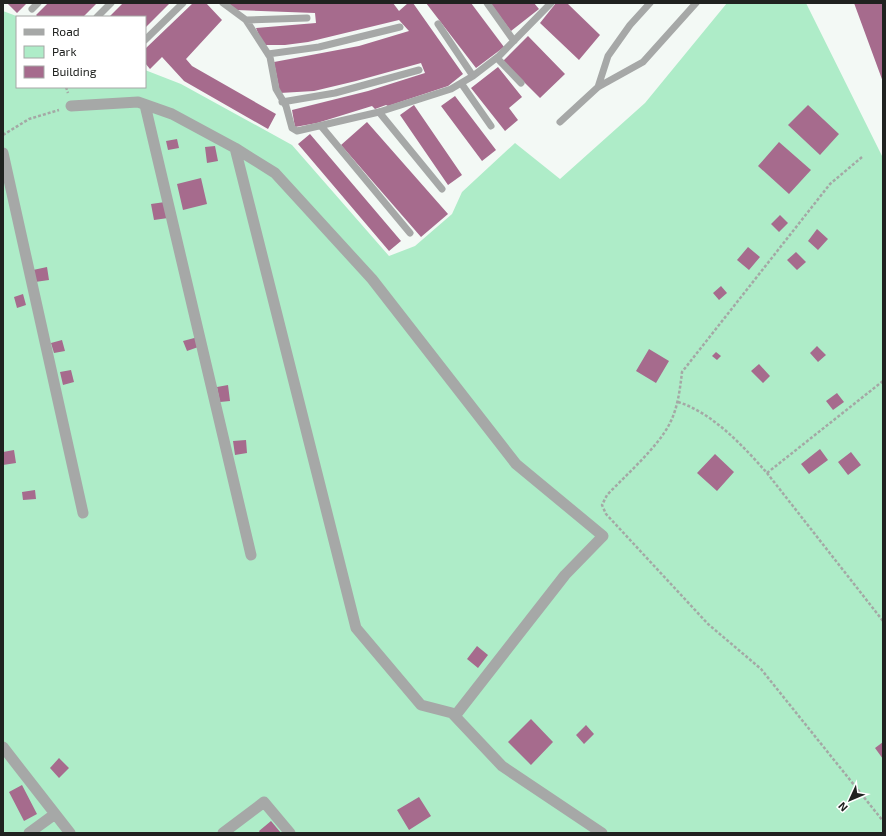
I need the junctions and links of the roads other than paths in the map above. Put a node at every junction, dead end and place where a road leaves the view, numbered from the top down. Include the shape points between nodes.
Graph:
1 (38, 3) edge
2 (111, 3) edge
3 (183, 3) edge
4 (223, 3) edge
5 (487, 3) edge
6 (650, 3) edge
7 (696, 3) edge
8 (550, 4) edge
9 (32, 9) dead end
10 (98, 16) edge
11 (307, 18) dead end
12 (246, 20) junction
13 (438, 24) dead end
14 (400, 27) dead end
15 (146, 39) edge
16 (514, 41) junction
17 (268, 54) junction
18 (497, 58) junction
19 (419, 70) dead end
20 (474, 76) junction
21 (461, 83) junction
22 (521, 83) dead end
23 (598, 87) junction
24 (282, 102) junction
25 (145, 105) junction
26 (71, 106) road end
27 (379, 112) junction
28 (560, 122) dead end
29 (321, 126) junction
30 (491, 126) dead end
31 (235, 148) junction
32 (3, 153) edge
33 (442, 189) dead end
34 (410, 234) dead end
35 (83, 513) dead end
36 (251, 555) dead end
37 (455, 716) junction
38 (3, 747) edge
39 (55, 814) junction
40 (29, 833) edge
41 (70, 833) edge
42 (223, 833) edge
43 (290, 833) edge
44 (602, 833) edge

1 - 9 lane
2 - 10 lane
3 - 15 lane
4 - 12 lane
5 - 16 lane
6 - 23 lane via 630,25 608,56
7 - 23 lane via 642,62
8 - 16 lane
11 - 12 lane
12 - 17 lane
13 - 20 lane
14 - 17 lane via 319,47
16 - 18 lane
17 - 24 lane via 276,89
18 - 20 lane
18 - 22 lane
19 - 24 lane via 335,93
20 - 21 lane
21 - 27 lane via 451,89
21 - 30 lane
23 - 28 lane
24 - 29 lane via 292,128 297,131
25 - 26 street via 138,102
25 - 31 street via 172,114
25 - 36 street
27 - 29 lane
27 - 33 lane
29 - 34 lane
31 - 37 street via 356,628 421,705
31 - 37 street via 276,173 372,278 516,464 603,536 565,575
32 - 35 street
37 - 44 street via 502,766
38 - 39 street
39 - 40 street
39 - 41 street
42 - 43 street via 264,802

